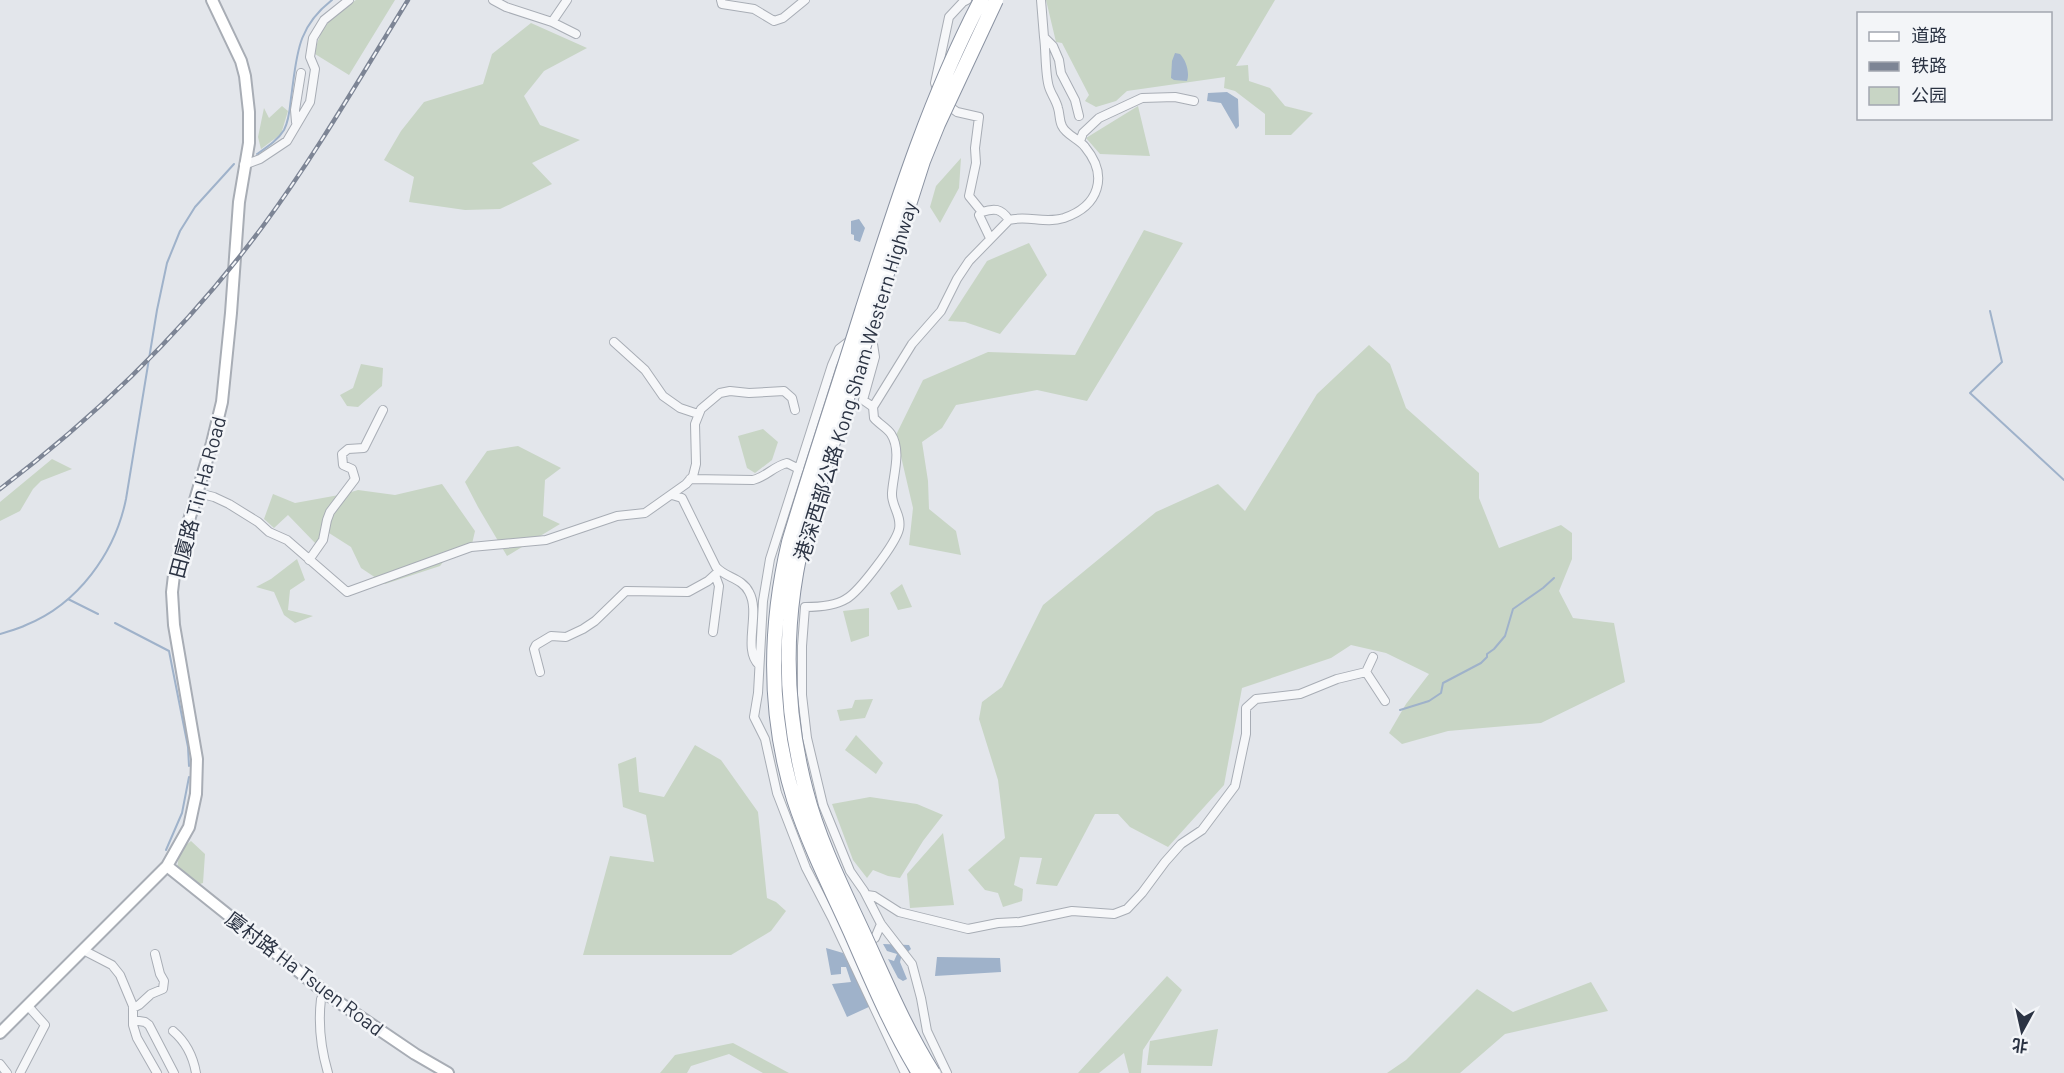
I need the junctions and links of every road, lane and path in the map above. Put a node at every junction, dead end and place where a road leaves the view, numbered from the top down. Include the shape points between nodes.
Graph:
1 (212, 0) edge
2 (349, 0) edge
3 (494, 0) edge
4 (567, 0) edge
5 (721, 0) edge
6 (805, 0) edge
7 (968, 0) edge
8 (981, 0) edge
9 (996, 0) edge
10 (1041, 0) edge
11 (552, 22) junction
12 (576, 34) dead end
13 (1044, 37) junction
14 (301, 73) dead end
15 (1194, 101) dead end
16 (1079, 116) dead end
17 (296, 122) junction
18 (1080, 141) junction
19 (245, 162) junction
20 (981, 212) junction
21 (1009, 220) junction
22 (990, 238) junction
23 (614, 342) dead end
24 (873, 407) junction
25 (383, 410) dead end
26 (795, 410) dead end
27 (698, 414) junction
28 (799, 469) junction
29 (690, 479) junction
30 (198, 493) junction
31 (672, 495) junction
32 (309, 560) junction
33 (717, 573) junction
34 (713, 632) dead end
35 (1372, 657) dead end
36 (759, 665) junction
37 (540, 672) dead end
38 (1366, 672) junction
39 (1384, 701) dead end
40 (167, 866) junction
41 (867, 895) junction
42 (880, 924) junction
43 (846, 948) junction
44 (85, 951) junction
45 (155, 954) dead end
46 (328, 995) junction
47 (28, 1006) junction
48 (133, 1008) junction
49 (133, 1020) junction
50 (173, 1031) dead end
51 (0, 1033) edge
52 (0, 1064) edge
53 (7, 1073) edge
54 (20, 1073) edge
55 (157, 1073) edge
56 (174, 1073) edge
57 (196, 1073) edge
58 (328, 1073) edge
59 (448, 1073) edge
60 (905, 1073) edge
61 (919, 1073) edge
62 (933, 1073) edge
63 (947, 1073) edge

1 - 19 street, 田廈路 Tin Ha Road via 245,76 249,112
2 - 17 street via 324,20 313,38 310,57 315,69 310,102
3 - 11 street
4 - 11 street
5 - 6 street via 722,4 754,9 774,21
7 - 20 street via 949,17 935,83 949,107 979,117 969,196
8 - 61 highway, 港深西部公路 Kong Sham Western Highway, bridge via 926,121 889,227 789,542 776,618 776,706 794,798 884,1007
9 - 62 highway, 港深西部公路 Kong Sham Western Highway, bridge via 923,161 808,520 795,578 787,656 791,715 806,792 840,883 911,1038
10 - 13 street
11 - 12 street
13 - 16 street via 1053,46
13 - 18 street via 1047,81 1058,106 1060,124
14 - 17 street
15 - 18 street via 1142,98 1099,118
17 - 19 street via 287,141
18 - 21 street via 1094,160 1100,179 1096,193 1080,211 1062,219
19 - 30 street, 田廈路 Tin Ha Road via 222,402
20 - 21 street via 998,209
20 - 22 street
21 - 22 street
22 - 24 street via 969,261 941,311 912,344
23 - 27 street via 645,370 663,396
24 - 28 street via 863,400 874,357 873,344 853,338 839,349 832,365
24 - 41 street via 874,418 891,434 895,449 891,496 900,520 899,531 860,587 846,599 806,607 802,646 807,738 823,805 850,871
25 - 32 street via 364,448 348,449 342,454 343,465 352,469 355,479 330,512 323,540
26 - 27 street via 792,398 784,391 730,391 720,393
27 - 29 street via 696,464
28 - 29 street via 787,463 753,480
28 - 36 street via 770,559
29 - 31 street
30 - 32 street via 244,512 269,532 287,540
30 - 40 street, 田廈路 Tin Ha Road via 174,575 172,607 197,759 196,794 189,827
31 - 32 street via 645,513 617,516 546,540 471,547 347,591
31 - 33 street via 682,498
33 - 34 street
33 - 36 street via 737,578 748,589 753,601 754,661
33 - 37 street via 688,592 626,591 584,629 566,637 551,636 536,645
35 - 38 street
36 - 43 street via 754,717 765,739 777,793 806,868
38 - 39 street
38 - 41 street via 1300,694 1256,699 1246,708 1246,734 1235,786 1202,830 1181,844 1127,909 1114,914 1072,911 968,929 899,912
40 - 44 street, 田廈路 Tin Ha Road
40 - 46 street, 廈村路 Ha Tsuen Road
41 - 42 street
42 - 43 street via 875,938
42 - 63 street via 912,964 927,1031
43 - 60 street
44 - 47 street, 田廈路 Tin Ha Road
44 - 48 street via 112,965
45 - 48 street via 165,981 163,989
46 - 58 street via 321,999 319,1012
46 - 59 street, 廈村路 Ha Tsuen Road
47 - 51 street, 田廈路 Tin Ha Road
47 - 54 street via 45,1025
48 - 49 street
49 - 55 street via 137,1038
49 - 56 street via 149,1026
50 - 57 street via 185,1045
52 - 53 street

